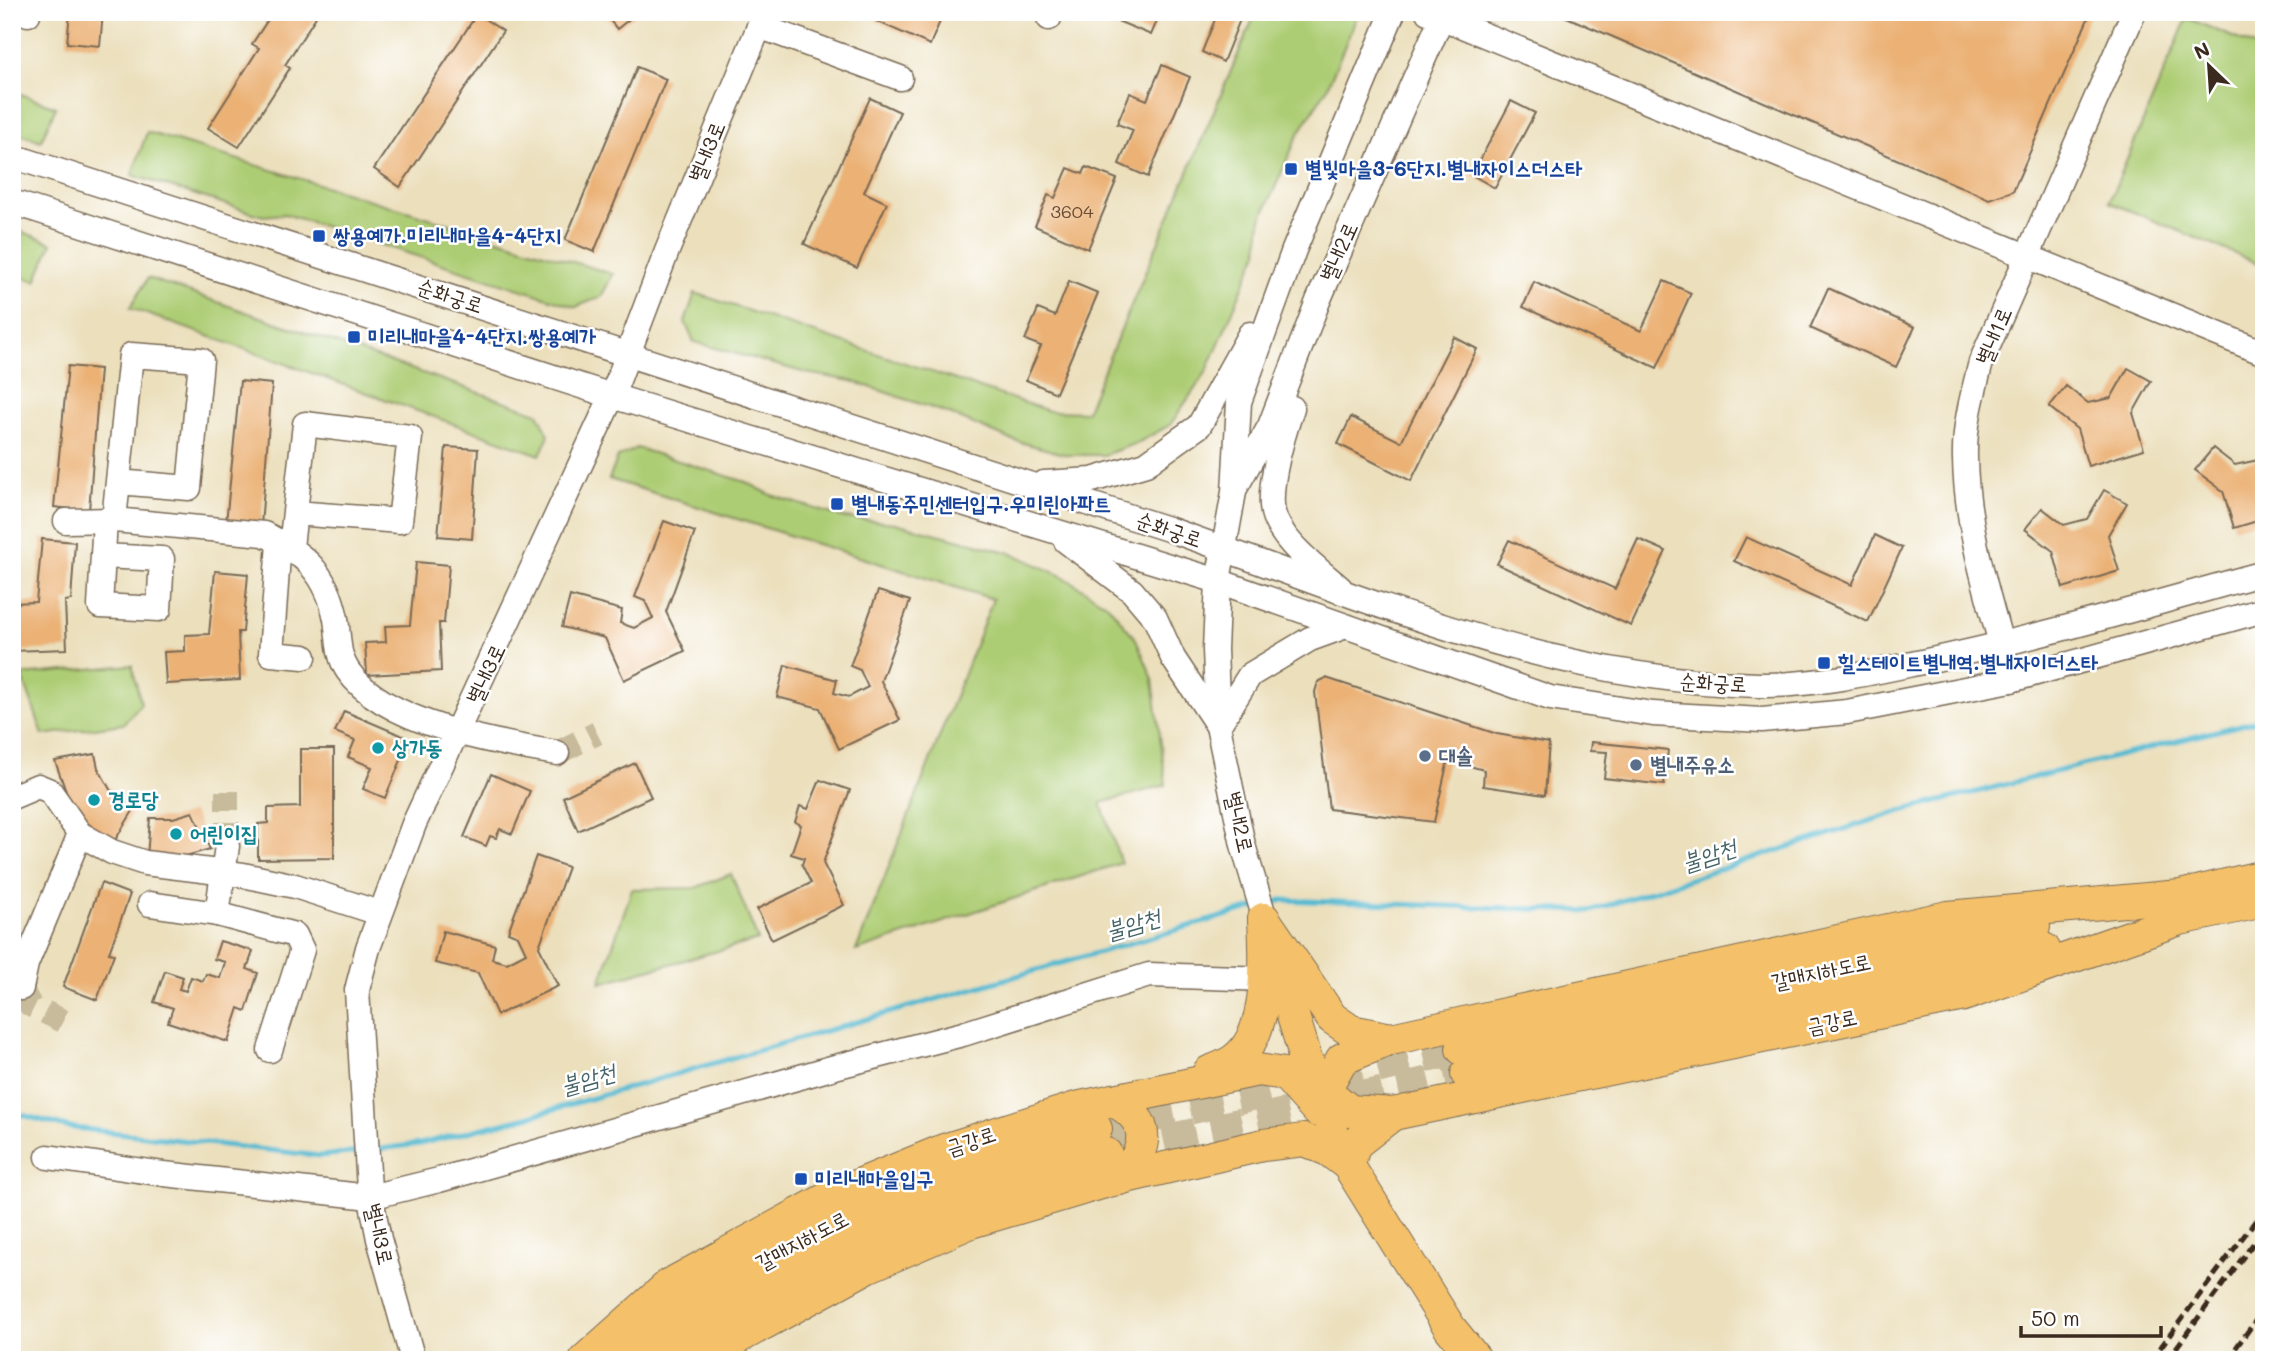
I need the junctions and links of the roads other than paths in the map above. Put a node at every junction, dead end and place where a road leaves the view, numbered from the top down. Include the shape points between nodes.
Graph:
1 (1393, 12) edge
2 (2134, 12) edge
3 (1438, 14) edge
4 (762, 19) edge
5 (900, 78) dead end
6 (12, 156) edge
7 (12, 202) edge
8 (1294, 250) junction
9 (2028, 258) junction
10 (1318, 301) junction
11 (2264, 353) edge
12 (628, 354) junction
13 (612, 396) junction
14 (118, 482) junction
15 (1027, 483) junction
16 (1234, 492) junction
17 (295, 513) junction
18 (110, 520) junction
19 (66, 521) dead end
20 (1052, 530) junction
21 (285, 544) junction
22 (1224, 549) junction
23 (103, 556) dead end
24 (2264, 573) edge
25 (1218, 581) junction
26 (1351, 598) junction
27 (2264, 610) edge
28 (1343, 627) junction
29 (2002, 646) junction
30 (304, 657) dead end
31 (2011, 680) junction
32 (1219, 726) junction
33 (459, 731) junction
34 (557, 752) tunnel mouth
35 (12, 797) edge
36 (80, 834) junction
37 (227, 846) tunnel mouth
38 (225, 873) junction
39 (2264, 876) edge
40 (2264, 901) edge
41 (150, 904) dead end
42 (2180, 908) junction
43 (379, 913) junction
44 (217, 914) junction
45 (1264, 919) junction
46 (1286, 982) junction
47 (21, 988) dead end
48 (1391, 1039) junction
49 (270, 1050) dead end
50 (1303, 1057) junction
51 (1467, 1061) junction
52 (1189, 1082) junction
53 (1316, 1093) junction
54 (1112, 1100) junction
55 (1393, 1114) junction
56 (1332, 1129) junction
57 (1263, 1145) junction
58 (1107, 1154) junction
59 (48, 1157) dead end
60 (1348, 1165) junction
61 (370, 1193) junction
62 (413, 1360) edge
63 (585, 1360) edge
64 (603, 1360) edge
65 (651, 1360) edge
66 (697, 1360) edge
67 (1476, 1360) edge

1 - 8 street, 별내2로
2 - 9 street, 별내1로
3 - 9 street
3 - 10 street, 별내2로
4 - 5 street
4 - 12 street, 별내3로
6 - 12 street, 순화궁로
7 - 13 street, 순화궁로
8 - 15 street via 1199,426 1146,464 1092,481
8 - 16 street, 별내2로 via 1239,402
9 - 11 street
9 - 29 street, 별내1로 via 1981,362 1965,443 1968,502
10 - 16 street, 별내2로 via 1270,426
10 - 26 street via 1298,390 1281,440 1271,506 1288,541
12 - 13 street, 별내3로
12 - 15 street, 순화궁로
13 - 20 street, 순화궁로
13 - 33 street, 별내3로
14 - 14 street via 131,355 201,360 189,488
14 - 18 street
15 - 22 street, 순화궁로
16 - 22 street, 별내2로
17 - 17 street via 304,424 410,437 400,521
17 - 21 street
18 - 19 street
18 - 21 street via 264,534
18 - 23 street
20 - 25 street, 순화궁로
20 - 32 street via 1155,618 1173,658
21 - 30 street via 271,654
21 - 33 street via 316,568 336,619 346,669 362,688 384,705
22 - 25 street, 별내2로
22 - 26 street, 순화궁로
24 - 29 street, 순화궁로
25 - 28 street, 순화궁로
25 - 32 street, 별내2로
26 - 29 street, 순화궁로 via 1555,659 1652,679 1762,685 1830,679
27 - 31 street, 순화궁로
28 - 31 street, 순화궁로 via 1550,698 1653,714 1762,720 1847,712
28 - 32 street via 1310,639 1250,675
29 - 31 street, 별내1로
32 - 45 street, 별내2로 via 1243,845
33 - 34 street
33 - 43 street, 별내3로 via 414,824
35 - 36 street via 38,786 50,791
36 - 38 street via 145,863
36 - 47 street via 26,964
37 - 38 street
38 - 43 street via 295,886
38 - 44 street
39 - 42 main road, 금강로
40 - 42 main road, 금강로
41 - 44 street
42 - 51 main road, 금강로 via 1948,918
42 - 51 main road, 금강로 via 1964,995
43 - 61 street, 별내3로 via 357,990
44 - 49 street via 295,935 302,950
45 - 46 main road
45 - 46 main road
46 - 48 main road via 1351,1031
46 - 50 main road
46 - 52 main road via 1236,1060
46 - 61 street via 1149,975 962,1034 439,1180
48 - 51 main road, 금강로
48 - 53 main road via 1342,1059
50 - 53 main road
50 - 56 main road
51 - 55 main road, 금강로
52 - 53 main road, 금강로 via 1258,1070 1285,1074
52 - 54 main road, 금강로
53 - 55 main road via 1350,1111
53 - 56 main road
53 - 57 main road via 1305,1114
54 - 58 main road via 1130,1109 1143,1137 1140,1153
54 - 63 main road, 금강로 via 944,1150 832,1196 669,1285
55 - 60 main road via 1355,1144
56 - 60 main road
57 - 58 main road
57 - 60 main road via 1304,1140
58 - 64 main road, 갈매지하도로 via 906,1191 801,1237
58 - 65 main road, 갈매지하도로 via 977,1192 871,1234 750,1297
58 - 66 main road via 971,1222 867,1267
59 - 61 street via 177,1176
60 - 67 main road via 1450,1328
61 - 62 street, 별내3로

